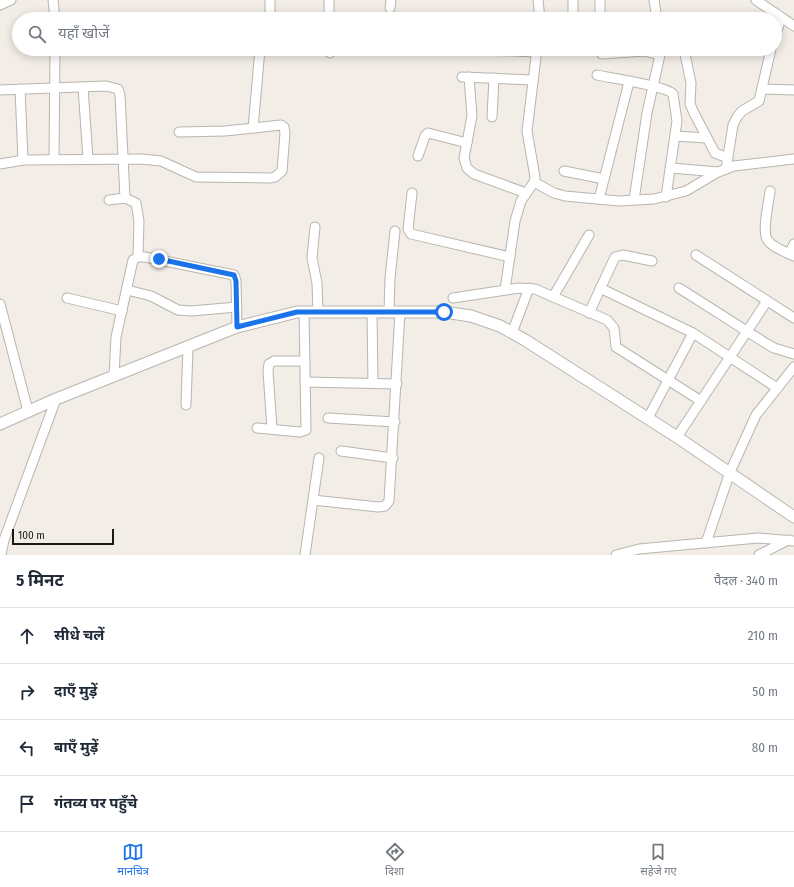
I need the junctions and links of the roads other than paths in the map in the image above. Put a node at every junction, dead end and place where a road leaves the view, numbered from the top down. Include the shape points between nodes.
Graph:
1 (11, 0) edge
2 (53, 0) edge
3 (270, 0) edge
4 (329, 0) edge
5 (538, 0) edge
6 (573, 0) edge
7 (600, 0) edge
8 (654, 0) edge
9 (756, 0) edge
10 (0, 4) edge
11 (54, 12) edge
12 (270, 12) edge
13 (329, 12) edge
14 (539, 12) edge
15 (573, 12) edge
16 (600, 12) edge
17 (656, 12) edge
18 (773, 12) edge
19 (782, 19) edge
20 (794, 26) edge
21 (55, 56) edge
22 (259, 56) edge
23 (536, 56) edge
24 (660, 56) edge
25 (685, 56) edge
26 (769, 56) edge
27 (597, 75) dead end
28 (494, 78) junction
29 (533, 80) junction
30 (629, 82) junction
31 (83, 87) junction
32 (654, 87) junction
33 (55, 88) junction
34 (20, 89) junction
35 (762, 89) junction
36 (0, 90) edge
37 (794, 90) edge
38 (492, 117) dead end
39 (253, 128) junction
40 (179, 132) dead end
41 (675, 136) junction
42 (706, 138) junction
43 (467, 143) junction
44 (418, 156) dead end
45 (728, 158) junction
46 (54, 159) junction
47 (88, 159) junction
48 (122, 159) junction
49 (794, 159) edge
50 (23, 160) junction
51 (0, 164) edge
52 (671, 168) junction
53 (564, 171) dead end
54 (722, 171) junction
55 (604, 179) junction
56 (534, 182) junction
57 (770, 191) dead end
58 (412, 193) dead end
59 (523, 197) junction
60 (666, 197) junction
61 (125, 198) junction
62 (599, 199) junction
63 (109, 200) dead end
64 (634, 200) junction
65 (315, 227) dead end
66 (396, 231) dead end
67 (589, 235) dead end
68 (794, 244) edge
69 (696, 255) dead end
70 (791, 255) edge
71 (138, 257) junction
72 (510, 257) junction
73 (652, 261) dead end
74 (529, 288) junction
75 (600, 288) junction
76 (680, 288) dead end
77 (127, 290) junction
78 (505, 290) junction
79 (553, 297) junction
80 (67, 298) dead end
81 (453, 298) dead end
82 (767, 301) junction
83 (0, 304) edge
84 (237, 307) junction
85 (122, 311) junction
86 (304, 312) junction
87 (318, 312) junction
88 (372, 312) junction
89 (395, 312) junction
90 (589, 312) junction
91 (794, 318) edge
92 (237, 327) junction
93 (746, 331) junction
94 (512, 333) junction
95 (693, 334) junction
96 (188, 347) junction
97 (794, 354) edge
98 (729, 357) junction
99 (305, 361) junction
100 (794, 367) edge
101 (114, 376) junction
102 (668, 380) junction
103 (305, 382) junction
104 (373, 383) junction
105 (397, 384) junction
106 (777, 388) junction
107 (56, 399) junction
108 (701, 401) junction
109 (186, 405) dead end
110 (28, 411) junction
111 (328, 418) dead end
112 (648, 418) junction
113 (395, 422) junction
114 (0, 424) edge
115 (257, 428) dead end
116 (272, 430) junction
117 (677, 438) junction
118 (341, 452) dead end
119 (319, 458) dead end
120 (393, 458) junction
121 (730, 472) junction
122 (313, 500) junction
123 (794, 517) edge
124 (791, 541) edge
125 (706, 543) junction
126 (2, 555) edge
127 (305, 555) edge
128 (616, 555) edge
129 (758, 555) edge

1 - 10 street
2 - 11 street
3 - 12 street
4 - 13 street
5 - 14 street
6 - 15 street
7 - 16 street
8 - 17 street
9 - 18 street
19 - 20 street
21 - 33 street
22 - 39 street
23 - 29 street
24 - 32 street
25 - 42 street via 691,83 690,104
26 - 35 street
27 - 30 street
28 - 29 street
28 - 38 street
28 - 43 street via 466,77 472,116
29 - 56 street via 527,131
30 - 32 street
30 - 55 street
31 - 33 street
31 - 47 street
31 - 48 street via 112,87 119,92
32 - 41 street via 673,94 678,121
32 - 64 street via 647,113
33 - 34 street
33 - 46 street
34 - 36 street
34 - 50 street
35 - 37 street
35 - 45 street via 757,104 742,111 738,116
39 - 40 street
39 - 48 street via 281,125 284,127 283,168 275,177 196,177 161,162
41 - 42 street
41 - 52 street
42 - 45 street via 715,153
43 - 44 street via 428,132
43 - 59 street via 464,158 470,171
45 - 54 street
46 - 47 street
46 - 50 street
47 - 48 street
48 - 61 street
49 - 54 street via 734,166
50 - 51 street
52 - 54 street
52 - 60 street
53 - 55 street
54 - 60 street via 695,187
55 - 62 street
56 - 59 street
56 - 62 street via 554,193
57 - 70 street via 765,232 767,239
58 - 72 street via 409,232
59 - 72 street via 515,221
60 - 64 street
61 - 63 street
61 - 71 street via 133,201 137,207
62 - 64 street
65 - 87 street via 312,258 317,283
66 - 89 street via 390,278
67 - 79 street
68 - 70 street
69 - 82 street
71 - 77 street via 133,260
71 - 84 street via 234,275
72 - 78 street
73 - 75 street via 618,255 614,257
74 - 78 street
74 - 79 street
74 - 94 street
75 - 90 street
75 - 95 street
76 - 93 street
77 - 84 street via 151,296 178,310
77 - 85 street
78 - 81 street
79 - 90 street
80 - 85 street
82 - 91 street
82 - 93 street
83 - 110 street
84 - 92 street
85 - 101 street via 116,337
86 - 87 main road
86 - 92 main road
86 - 99 street
87 - 88 main road
88 - 89 main road
88 - 104 street
89 - 94 main road via 444,312 471,316
89 - 105 street
90 - 102 street via 612,324 616,347
92 - 96 main road
93 - 97 street via 774,348
93 - 98 street
94 - 112 main road
95 - 98 street
95 - 102 street
96 - 101 main road
96 - 109 street
98 - 106 street
98 - 108 street
99 - 103 street
99 - 116 street via 274,361 269,364
100 - 106 street
101 - 107 main road
102 - 108 street
102 - 112 street
103 - 104 street
103 - 116 street via 306,430
104 - 105 street
105 - 113 street
106 - 121 street via 756,415
107 - 110 main road
107 - 126 street via 4,540
108 - 117 street
110 - 114 main road
111 - 113 street
112 - 117 main road
113 - 120 street
115 - 116 street
117 - 121 main road
118 - 120 street
119 - 122 street
120 - 122 street via 391,491 389,501 384,506
121 - 123 main road
121 - 125 street
122 - 127 street
124 - 125 street via 758,538
124 - 129 street
125 - 128 street via 640,549

